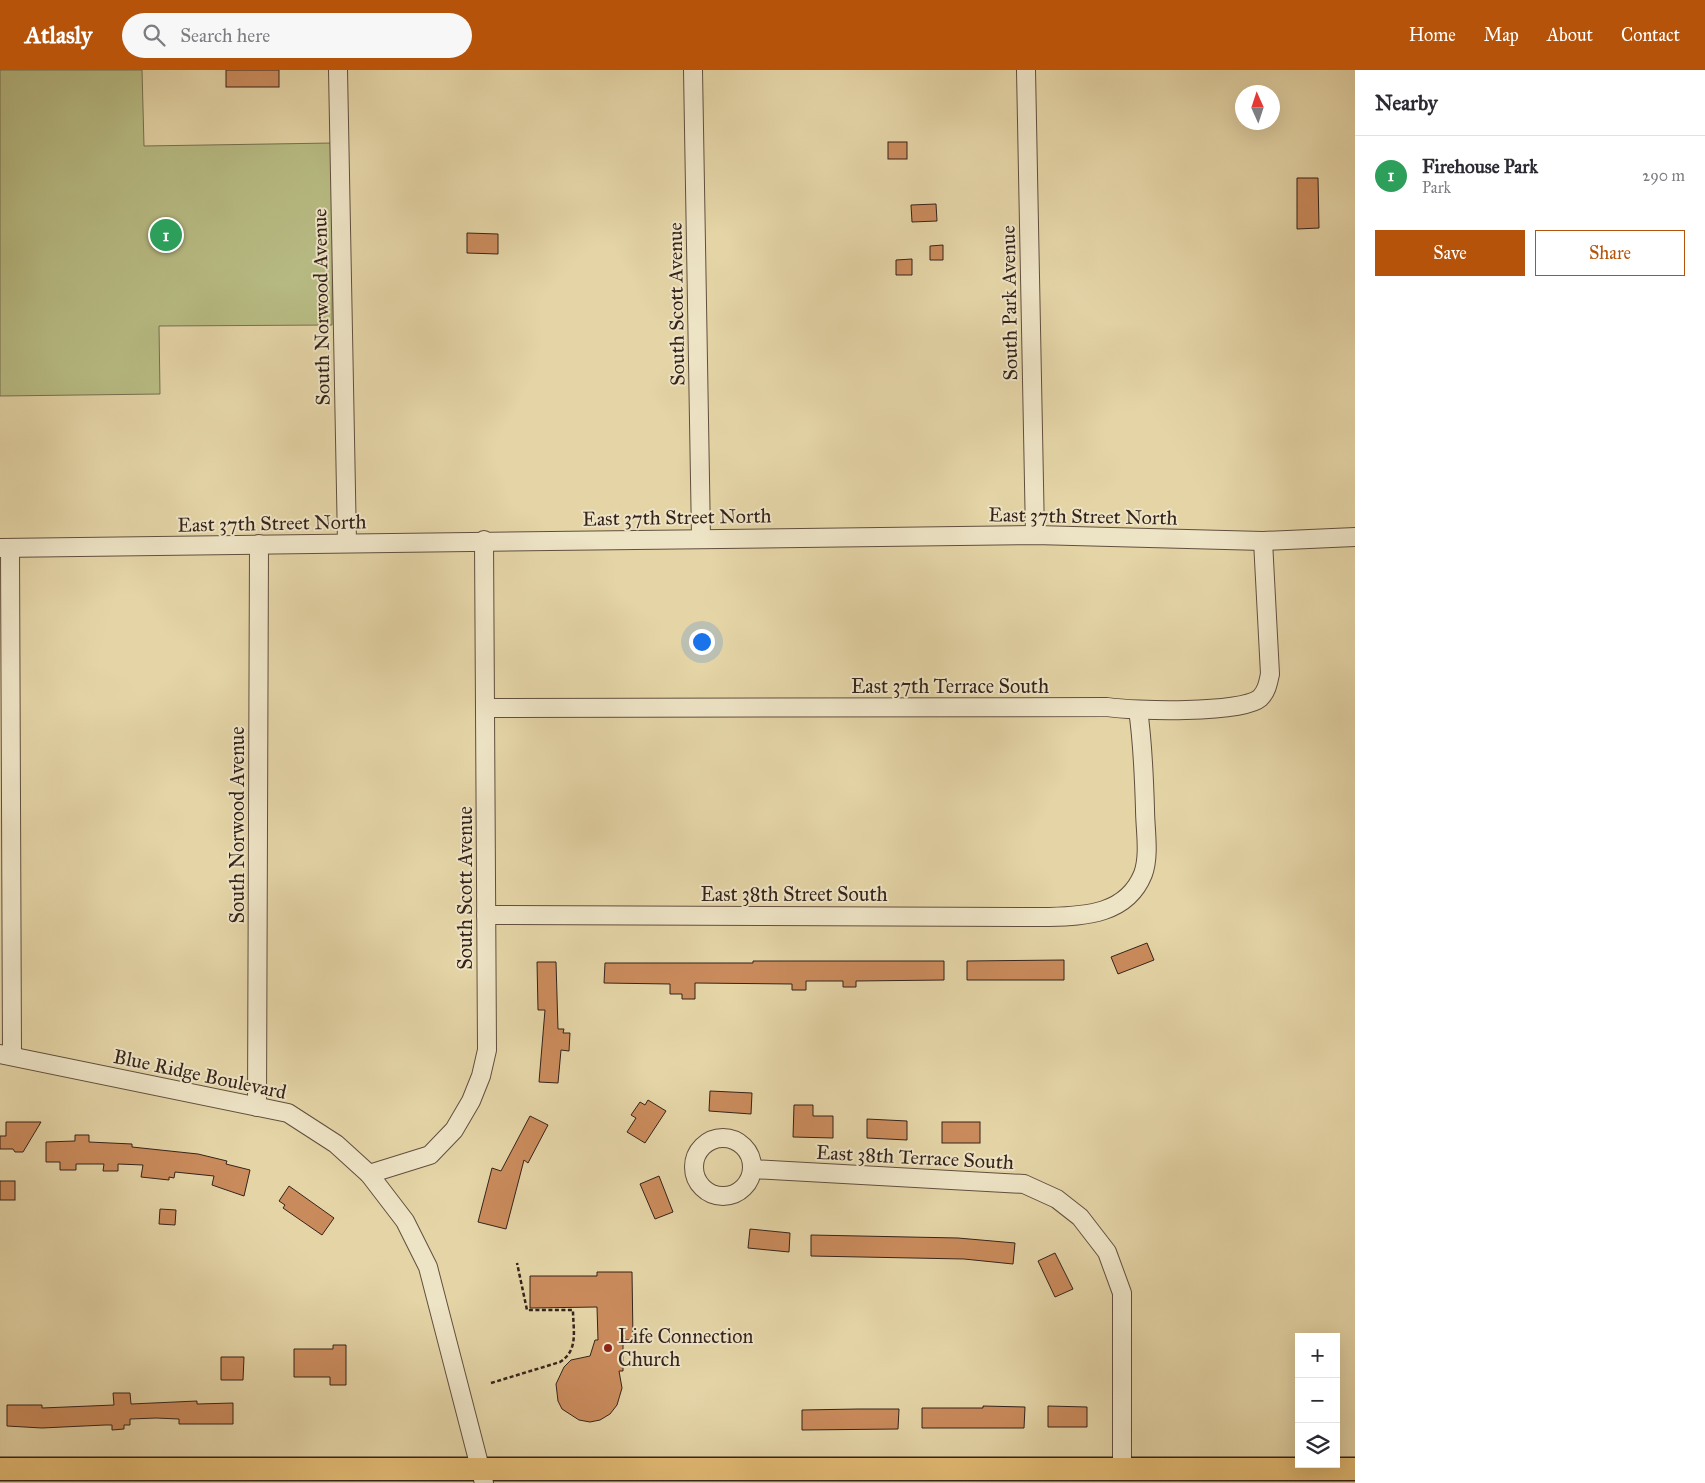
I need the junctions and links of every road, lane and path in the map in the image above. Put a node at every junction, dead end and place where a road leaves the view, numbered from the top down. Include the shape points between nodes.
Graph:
1 (338, 70) edge
2 (693, 70) edge
3 (1026, 70) edge
4 (1035, 535) junction
5 (1355, 537) edge
6 (700, 538) junction
7 (484, 540) junction
8 (347, 543) junction
9 (259, 544) junction
10 (1263, 544) junction
11 (5, 548) edge
12 (485, 708) junction
13 (1138, 710) junction
14 (486, 915) junction
15 (6, 1055) edge
16 (257, 1107) junction
17 (752, 1169) dead end
18 (369, 1174) junction
19 (517, 1263) dead end
20 (491, 1383) dead end
21 (0, 1469) edge
22 (1355, 1469) edge
23 (1122, 1471) junction
24 (482, 1475) edge
25 (276, 1476) edge

1 - 8 street, South Norwood Avenue
2 - 6 street, South Scott Avenue
3 - 4 street, South Park Avenue
4 - 6 street, East 37th Street North
4 - 10 street, East 37th Street North
5 - 10 street, East 37th Street North
6 - 7 street, East 37th Street North
7 - 8 street, East 37th Street North
7 - 12 street, South Scott Avenue
8 - 9 street, East 37th Street North
9 - 11 street, East 37th Street North
9 - 16 street, South Norwood Avenue
10 - 13 street, East 37th Terrace South via 1270,674 1267,688 1259,699 1239,707
11 - 15 street
12 - 13 street, East 37th Terrace South via 1106,707
12 - 14 street, South Scott Avenue
13 - 14 street, East 38th Street South via 1143,743 1146,853 1143,873 1119,904 1101,912 1049,916
14 - 18 street, South Scott Avenue via 487,1050 471,1101 454,1130 430,1155
15 - 16 street, Blue Ridge Boulevard
16 - 18 street, Blue Ridge Boulevard via 288,1113 302,1121 336,1144
17 - 23 street, East 38th Terrace South via 1024,1184 1057,1199 1080,1217 1107,1252 1122,1294
18 - 24 street, Blue Ridge Boulevard via 405,1221 428,1267
19 - 20 path via 528,1310 573,1310 573,1348 570,1355 560,1362
21 - 25 main road
22 - 23 main road
23 - 24 main road
24 - 25 main road

